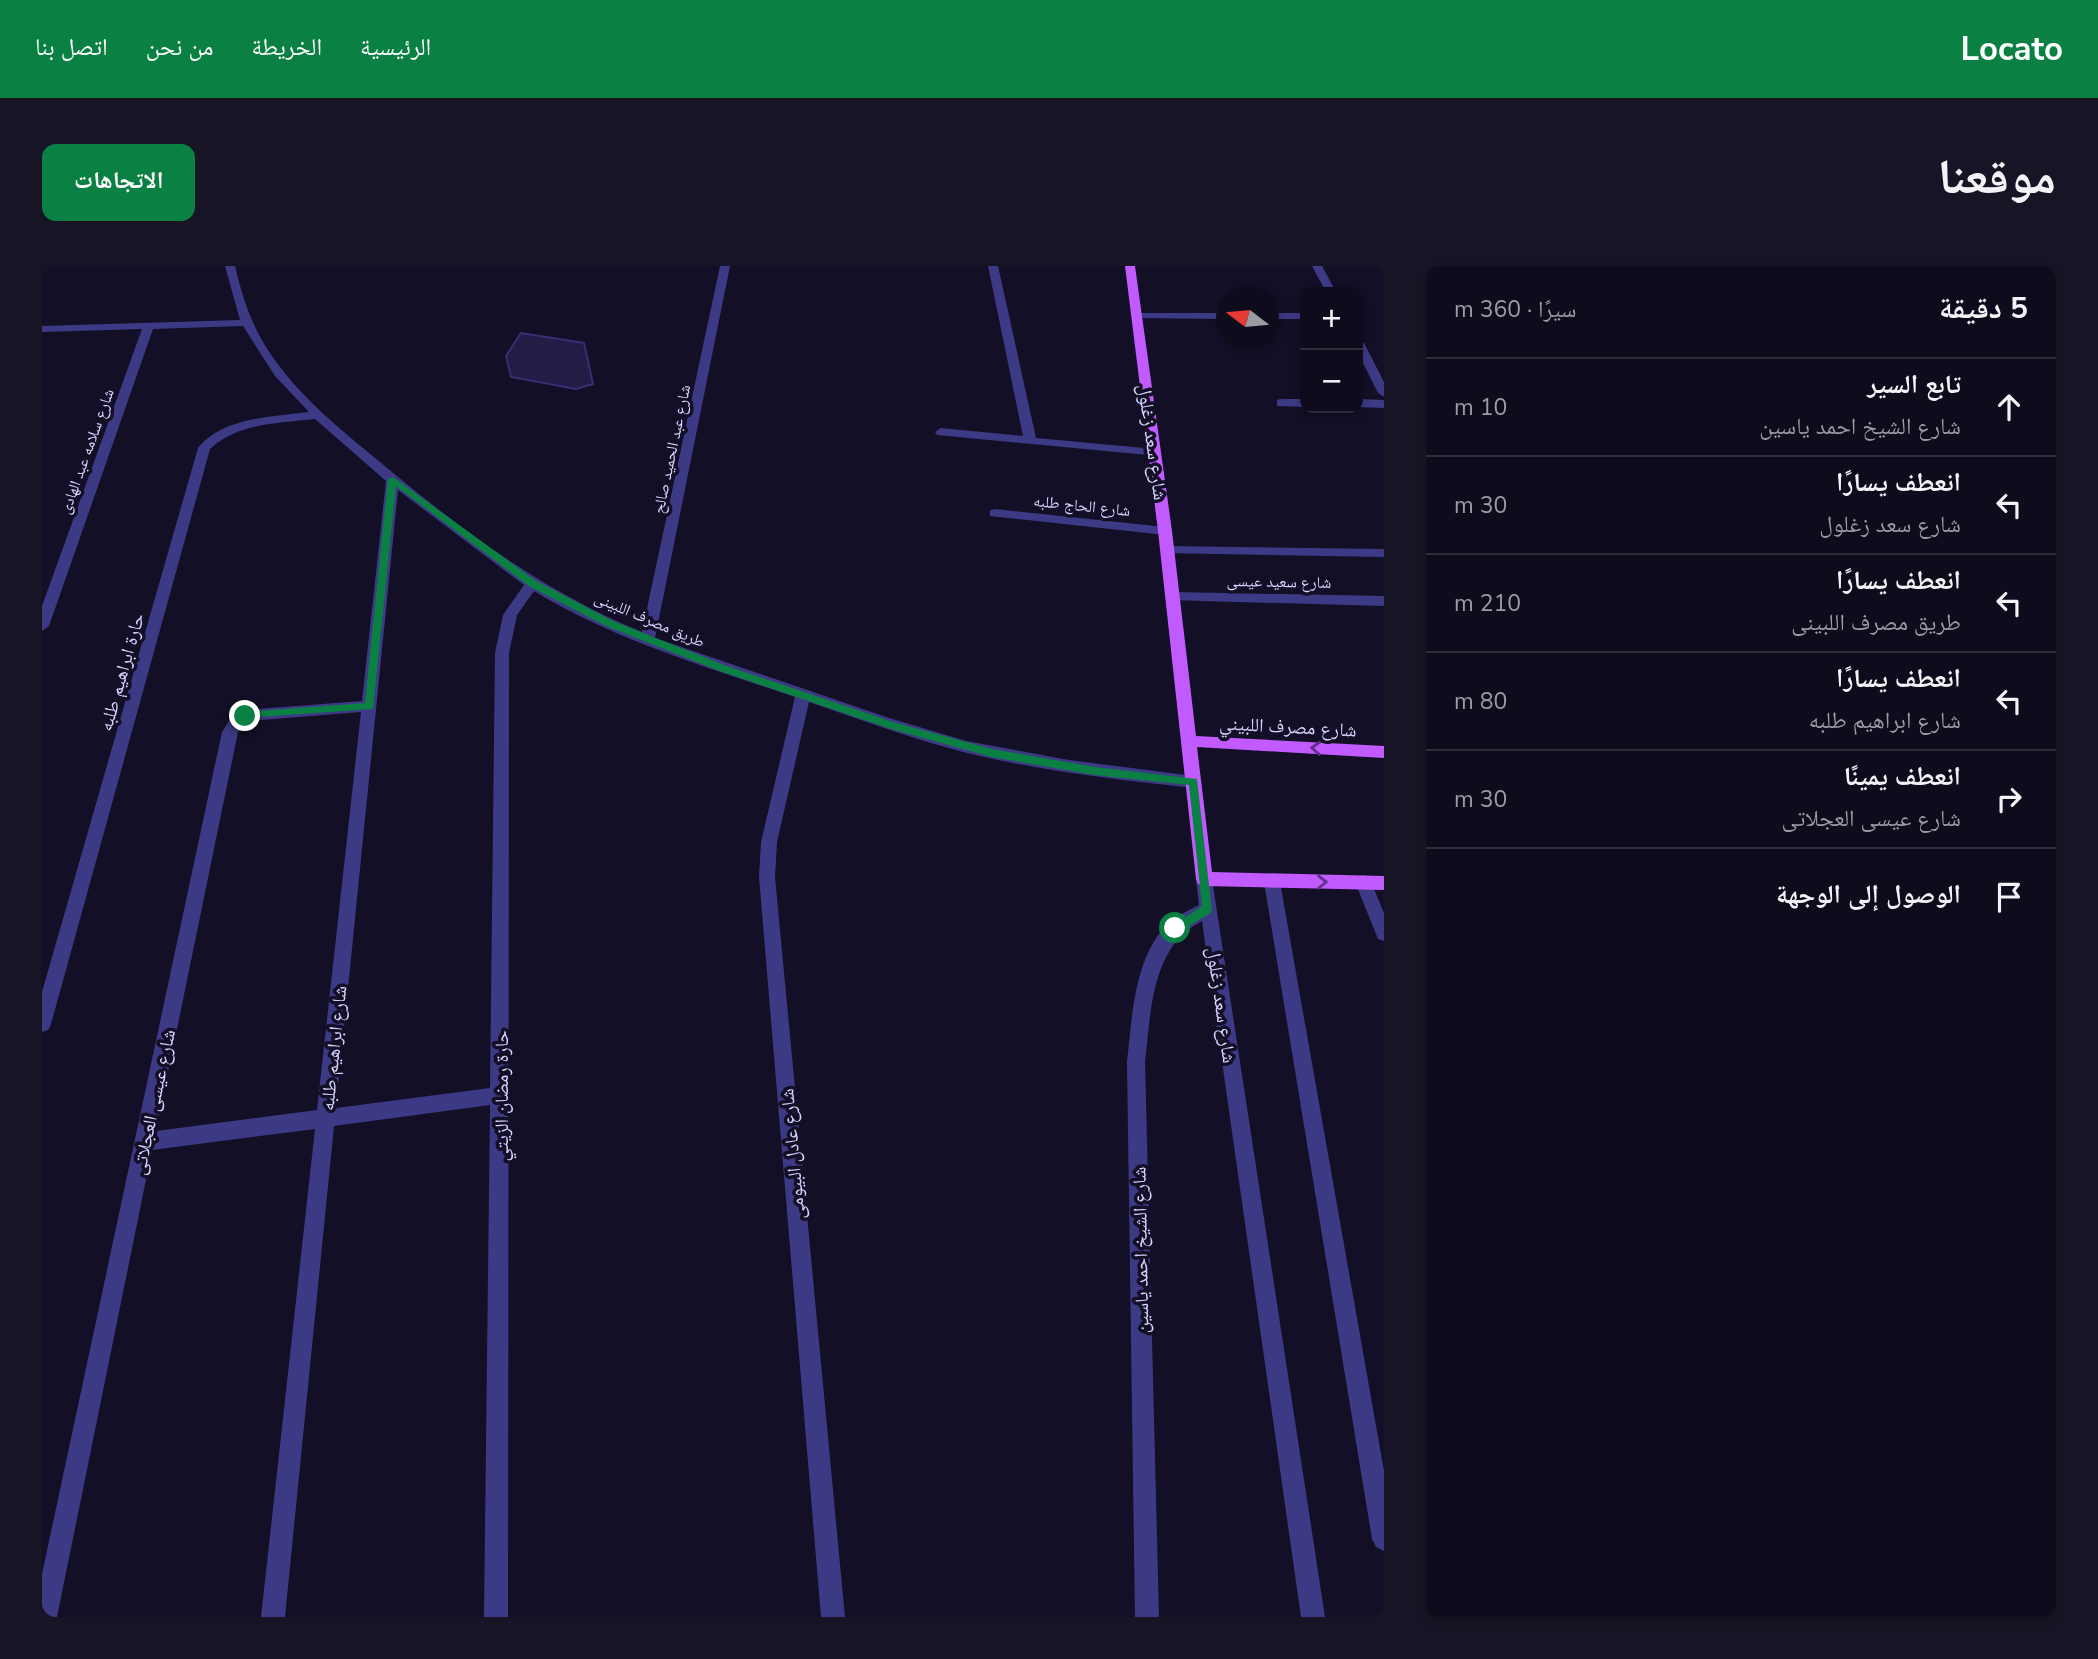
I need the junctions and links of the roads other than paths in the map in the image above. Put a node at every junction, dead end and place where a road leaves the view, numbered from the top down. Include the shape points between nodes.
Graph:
1 (230, 266) edge
2 (725, 266) edge
3 (993, 266) edge
4 (1130, 266) edge
5 (1317, 266) edge
6 (1328, 287) edge
7 (1137, 316) junction
8 (1216, 316) edge
9 (1279, 316) edge
10 (1300, 316) edge
11 (244, 323) junction
12 (148, 327) junction
13 (42, 329) edge
14 (1362, 350) edge
15 (1384, 393) edge
16 (1281, 403) dead end
17 (1300, 403) edge
18 (1363, 403) edge
19 (1384, 404) edge
20 (316, 415) junction
21 (941, 432) dead end
22 (1030, 440) junction
23 (1155, 453) junction
24 (393, 479) junction
25 (995, 513) dead end
26 (1165, 531) junction
27 (1167, 550) junction
28 (1384, 553) edge
29 (533, 583) junction
30 (1173, 597) junction
31 (1384, 601) edge
32 (42, 626) edge
33 (648, 639) junction
34 (803, 695) junction
35 (369, 706) junction
36 (1189, 741) junction
37 (1384, 752) edge
38 (1194, 782) junction
39 (1204, 879) junction
40 (1272, 882) junction
41 (1363, 883) junction
42 (1384, 883) edge
43 (1208, 909) junction
44 (1384, 934) edge
45 (42, 1024) edge
46 (501, 1095) junction
47 (326, 1118) junction
48 (144, 1142) junction
49 (1384, 1539) edge
50 (45, 1617) edge
51 (273, 1617) edge
52 (496, 1617) edge
53 (833, 1617) edge
54 (1147, 1617) edge
55 (1313, 1617) edge

1 - 11 street, طريق مصرف اللبينى
2 - 33 street, شارع عبد الحميد صالح
3 - 22 street
4 - 7 main road, شارع سعد زغلول
5 - 6 street
7 - 8 street
7 - 23 main road, شارع سعد زغلول
9 - 10 street
11 - 12 street
11 - 20 street, طريق مصرف اللبينى via 286,384
12 - 13 street
12 - 32 street, شارع سلامه عبد الهادى
14 - 15 street
16 - 17 street
18 - 19 street
20 - 24 street, طريق مصرف اللبينى
20 - 45 street, حارة ابراهيم طلبه via 231,429 204,448
21 - 22 street
22 - 23 street
23 - 26 main road, شارع سعد زغلول
24 - 29 street, طريق مصرف اللبينى
24 - 35 street, شارع ابراهيم طلبه
25 - 26 street, شارع الحاج طلبه
26 - 27 main road, شارع سعد زغلول
27 - 28 street
27 - 30 main road, شارع سعد زغلول
29 - 33 street, طريق مصرف اللبينى
29 - 46 street, حارة رمضان الزيتي via 504,624 502,653
30 - 31 street, شارع سعيد عيسى
30 - 36 main road, شارع سعد زغلول
33 - 34 street, طريق مصرف اللبينى
34 - 38 street, طريق مصرف اللبينى via 895,727 992,753
34 - 53 street, شارع عادل البيومى via 769,842 767,877
35 - 47 street, شارع ابراهيم طلبه
35 - 48 street, شارع عيسى العجلاتى via 245,716 230,732
37 -> 36 main road, شارع مصرف اللبيني
36 - 38 main road, شارع سعد زغلول
38 - 39 main road, شارع سعد زغلول
39 - 40 main road
39 - 43 street, شارع سعد زغلول
40 -> 41 main road
40 - 49 street
41 - 42 main road
41 - 44 street
43 - 54 street, شارع الشيخ احمد ياسين via 1175,928 1156,957 1136,1062
43 - 55 street, شارع سعد زغلول
46 - 47 street
46 - 52 street, حارة رمضان الزيتي
47 - 48 street
47 - 51 street, شارع ابراهيم طلبه
48 - 50 street, شارع عيسى العجلاتى

